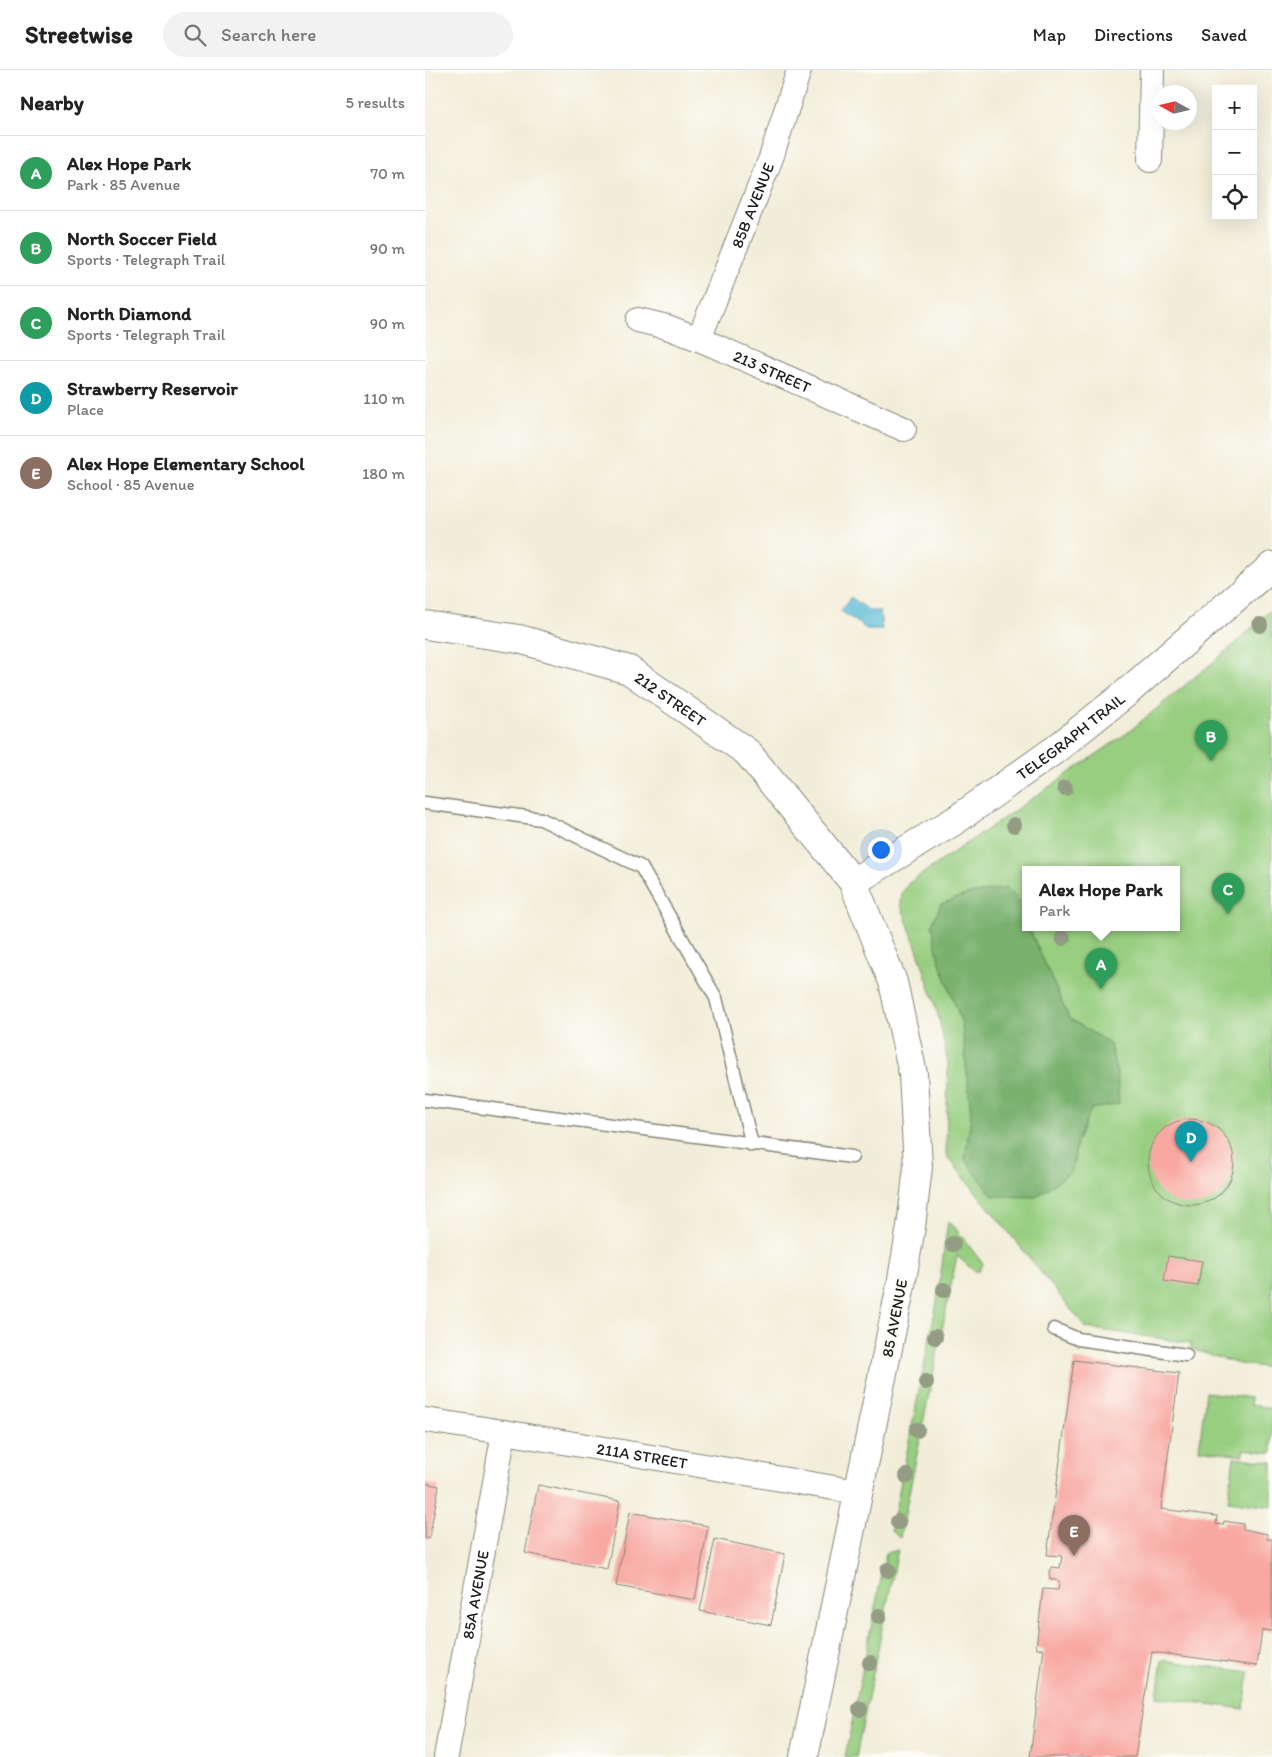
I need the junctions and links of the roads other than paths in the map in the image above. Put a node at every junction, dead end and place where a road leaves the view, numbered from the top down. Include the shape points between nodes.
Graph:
1 (799, 70) edge
2 (1152, 70) edge
3 (1150, 160) dead end
4 (637, 320) dead end
5 (699, 339) junction
6 (904, 429) dead end
7 (1272, 566) edge
8 (425, 626) edge
9 (425, 803) edge
10 (853, 882) junction
11 (425, 1100) edge
12 (752, 1145) junction
13 (852, 1157) dead end
14 (1054, 1329) dead end
15 (1186, 1355) dead end
16 (425, 1420) edge
17 (504, 1432) junction
18 (858, 1492) junction
19 (446, 1757) edge
20 (804, 1757) edge

1 - 5 street, 85B AVENUE via 771,158
2 - 3 street
4 - 5 street, 213 STREET
5 - 6 street, 213 STREET
7 - 10 street, TELEGRAPH TRAIL via 1125,694 1056,749 956,820
8 - 10 street, 212 STREET via 519,639 629,670 747,752
9 - 12 lane via 541,819 641,867 716,998
10 - 18 street, 85 AVENUE via 893,982 913,1074 918,1167 901,1285
11 - 12 lane
12 - 13 lane
14 - 15 lane via 1078,1339
16 - 17 street, 211A STREET
17 - 18 street, 211A STREET
17 - 19 street, 85A AVENUE
18 - 20 street, 85 AVENUE

